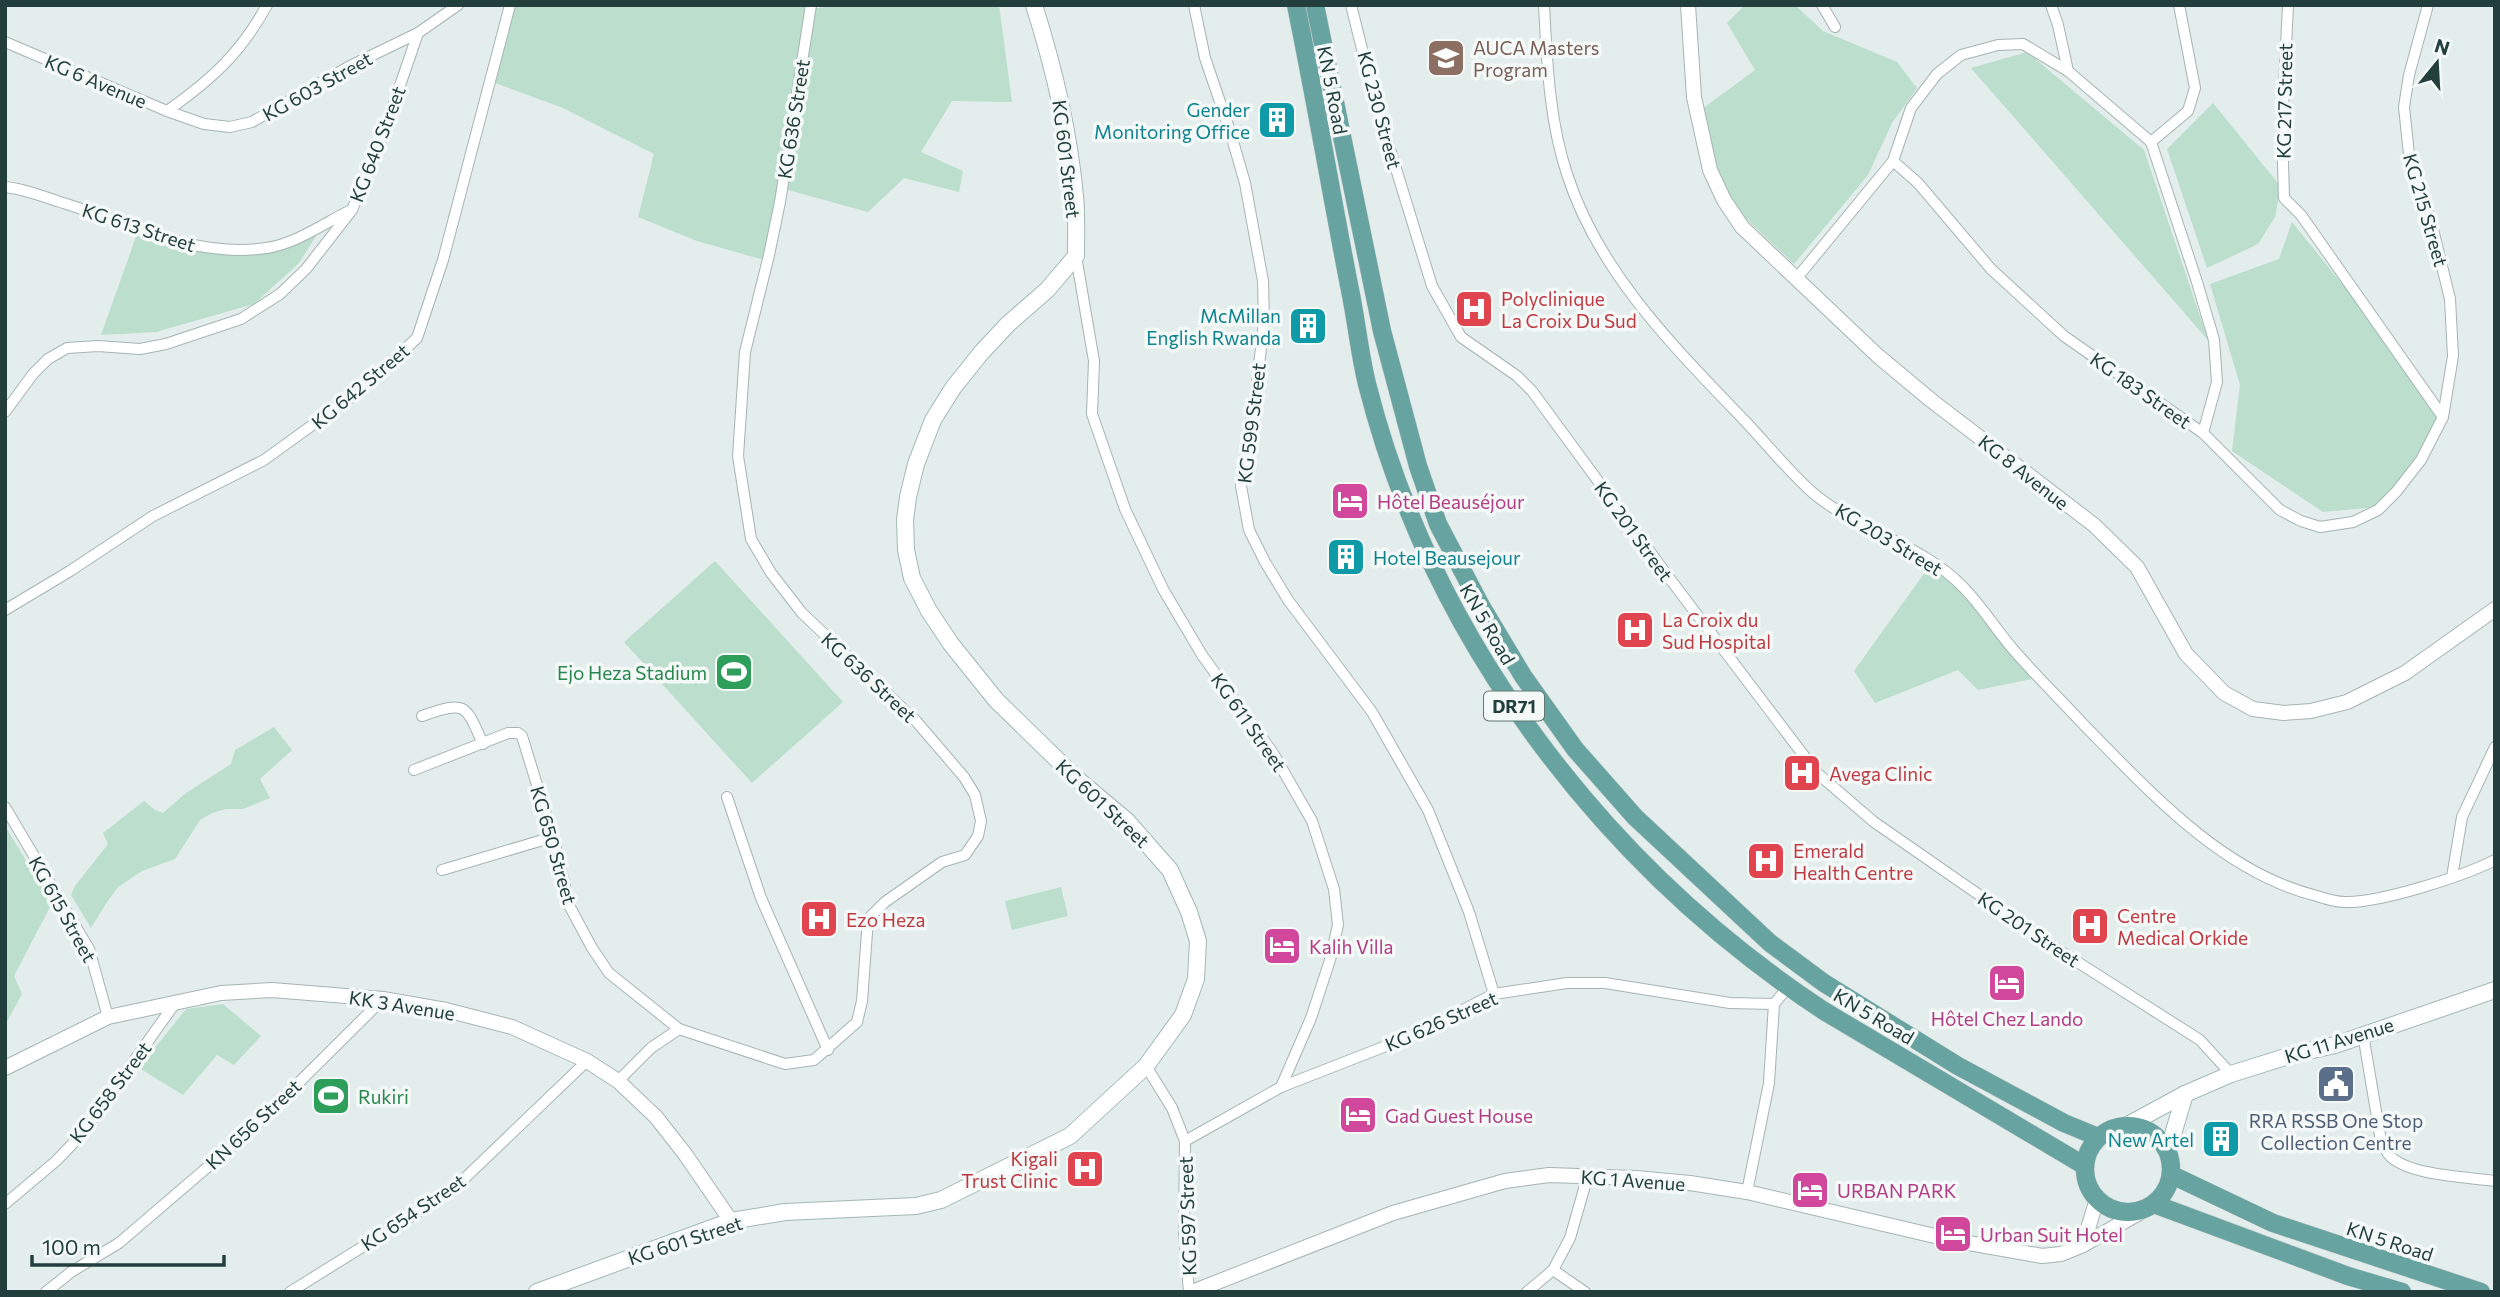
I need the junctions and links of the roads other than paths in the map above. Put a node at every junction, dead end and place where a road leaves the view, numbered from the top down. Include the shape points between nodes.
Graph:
1 (267, 5) edge
2 (458, 5) edge
3 (510, 5) edge
4 (811, 5) edge
5 (1034, 5) edge
6 (1194, 5) edge
7 (1296, 5) edge
8 (1315, 5) edge
9 (1351, 5) edge
10 (1544, 5) edge
11 (1688, 5) edge
12 (1822, 5) edge
13 (2051, 5) edge
14 (2179, 5) edge
15 (2288, 5) edge
16 (2428, 5) edge
17 (1835, 27) dead end
18 (418, 33) junction
19 (5, 42) edge
20 (2068, 71) junction
21 (167, 111) junction
22 (2151, 142) junction
23 (1893, 161) junction
24 (5, 187) edge
25 (352, 210) junction
26 (1409, 214) joint
27 (1076, 256) junction
28 (1796, 279) junction
29 (5, 412) edge
30 (2442, 417) junction
31 (2203, 433) junction
32 (1418, 466) junction
33 (1396, 475) junction
34 (2495, 609) edge
35 (5, 610) edge
36 (422, 716) dead end
37 (483, 744) junction
38 (2495, 747) edge
39 (414, 770) dead end
40 (727, 797) dead end
41 (5, 807) edge
42 (553, 837) junction
43 (2495, 860) edge
44 (442, 870) dead end
45 (2452, 877) junction
46 (1788, 987) junction
47 (2495, 990) edge
48 (1494, 995) junction
49 (383, 999) junction
50 (177, 1001) junction
51 (1774, 1004) junction
52 (107, 1017) junction
53 (678, 1029) junction
54 (2363, 1034) junction
55 (828, 1050) junction
56 (587, 1061) junction
57 (1146, 1066) junction
58 (5, 1068) edge
59 (2231, 1074) junction
60 (618, 1082) junction
61 (1281, 1087) junction
62 (2185, 1094) junction
63 (2126, 1126) junction
64 (2098, 1138) junction
65 (1185, 1141) junction
66 (2168, 1151) junction
67 (2085, 1166) junction
68 (1588, 1175) junction
69 (2172, 1175) junction
70 (2495, 1181) edge
71 (1747, 1192) junction
72 (2097, 1199) junction
73 (5, 1204) edge
74 (2150, 1207) junction
75 (731, 1221) junction
76 (2084, 1245) junction
77 (1553, 1270) junction
78 (46, 1292) edge
79 (290, 1292) edge
80 (537, 1292) edge
81 (1191, 1292) edge
82 (1527, 1292) edge
83 (1585, 1292) edge
84 (2402, 1292) edge
85 (2481, 1292) edge

1 - 21 street, KG 6 Avenue via 226,65
2 - 18 street, KG 603 Street
3 - 35 street, KG 642 Street via 443,260 416,338 361,390 264,460 153,516
4 - 55 street, KG 636 Street via 780,202 745,352 738,456 751,539 802,613 916,721 964,777 975,795 981,821 978,836 965,855 942,862 868,919 857,1022
5 - 27 main road, KG 601 Street via 1062,104 1076,197
6 - 48 street, KG 599 Street via 1205,58 1245,183 1263,281 1264,322 1241,486 1249,530 1288,600 1372,712 1428,810 1469,912
7 - 33 main road, KN 5 Road / DR71 via 1367,384
8 - 32 main road, KN 5 Road / DR71 via 1382,331
9 - 26 street, KG 230 Street
10 - 45 street, KG 203 Street via 1551,102 1564,162 1597,244 1667,338 1813,493 1946,572 2125,766 2222,851 2271,881 2341,902 2367,901
11 - 28 street, KG 8 Avenue via 1695,97 1710,170 1742,227
12 - 17 street
13 - 20 street
14 - 22 street via 2195,88 2188,111
15 - 30 street, KG 217 Street via 2284,198 2301,215
16 - 30 street, KG 215 Street via 2404,107 2410,164 2431,221 2450,299 2453,356
18 - 21 street, KG 603 Street via 252,122 230,127 204,124
18 - 25 street, KG 640 Street
19 - 21 street, KG 6 Avenue
20 - 22 street
20 - 23 street via 2023,44 1962,55 1937,74 1911,108
22 - 31 street, KG 183 Street via 2214,340 2217,382
23 - 28 street
23 - 31 street, KG 183 Street via 1918,183 1991,269 2064,336
24 - 25 street, KG 613 Street via 96,212 159,236 231,250 279,245
25 - 29 street, KG 640 Street via 306,269 280,294 242,319 140,349 67,348 33,374
26 - 59 street, KG 201 Street via 1432,286 1461,337 1532,391 1816,773 1874,822 2057,949 2200,1040
27 - 57 main road, KG 601 Street via 981,353 933,421 908,497 906,550 912,578 929,611 996,700 1127,821 1170,870 1179,888 1198,941 1196,979 1183,1015
27 - 61 street, KG 611 Street via 1094,361 1092,414 1125,509 1163,589 1202,655 1273,753 1312,821 1334,889 1338,925 1330,960
28 - 34 street, KG 8 Avenue via 1932,401 2094,525 2137,567 2186,654 2224,693 2253,709 2311,712 2347,702 2405,673
30 - 31 street, KG 215 Street via 2421,460 2378,510 2353,522 2320,527 2280,510
32 - 33 main road
32 - 64 main road, KN 5 Road / DR71 via 1438,524 1523,676 1576,749 1635,817 1736,914 1824,983 1958,1066
33 - 46 main road, KN 5 Road / DR71 via 1409,516 1455,613 1548,754 1665,886
36 - 37 street via 451,706 462,708 470,713
37 - 39 street, KG 650 Street
37 - 42 street, KG 650 Street via 508,733 522,736
38 - 45 street via 2462,817
40 - 55 street via 761,898
41 - 52 street, KG 615 Street via 89,949
42 - 44 street
42 - 53 street, KG 650 Street via 570,907 592,948 609,973
43 - 45 street, KG 203 Street
46 - 51 street
46 - 67 main road, KN 5 Road / DR71
47 - 54 main road, KG 11 Avenue
48 - 51 street, KG 626 Street via 1567,983 1605,983 1730,1003
48 - 61 street, KG 626 Street via 1409,1037
49 - 50 street, KK 3 Avenue via 272,990
49 - 56 street, KK 3 Avenue via 512,1027
49 - 78 street, KN 656 Street via 252,1129 120,1243
50 - 52 street, KK 3 Avenue
50 - 73 street, KG 658 Street via 81,1135
51 - 71 street via 1769,1083
52 - 58 street, KK 3 Avenue
53 - 55 street, KG 636 Street via 785,1064 814,1060
53 - 60 street via 651,1048
54 - 59 main road, KG 11 Avenue
54 - 70 street via 2381,1141 2390,1156 2433,1173
56 - 60 street, KK 3 Avenue
56 - 79 street, KG 654 Street via 465,1178
57 - 65 street, KG 597 Street via 1172,1108
57 - 75 main road, KG 601 Street via 1070,1136 941,1200 915,1206 785,1212
59 - 62 main road, KG 11 Avenue
60 - 75 street, KK 3 Avenue via 663,1126
61 - 65 street
62 - 63 main road, KG 11 Avenue
62 - 66 main road
63 - 64 main road
63 - 66 main road via 2151,1132
64 - 67 main road
65 - 81 street, KG 597 Street via 1184,1233
66 - 69 main road
67 - 72 main road via 2085,1178
68 - 71 street, KG 1 Avenue
68 - 77 street via 1570,1238
68 - 81 street, KG 1 Avenue via 1549,1175 1462,1192 1393,1213
69 - 74 main road via 2169,1186
69 - 85 main road, KN 5 Road via 2273,1223
71 - 76 street, KG 1 Avenue via 2021,1254 2051,1255
72 - 74 main road via 2120,1212
72 - 76 street
74 - 76 street, KG 1 Avenue
74 - 84 main road
75 - 80 main road, KG 601 Street
77 - 82 street
77 - 83 street

